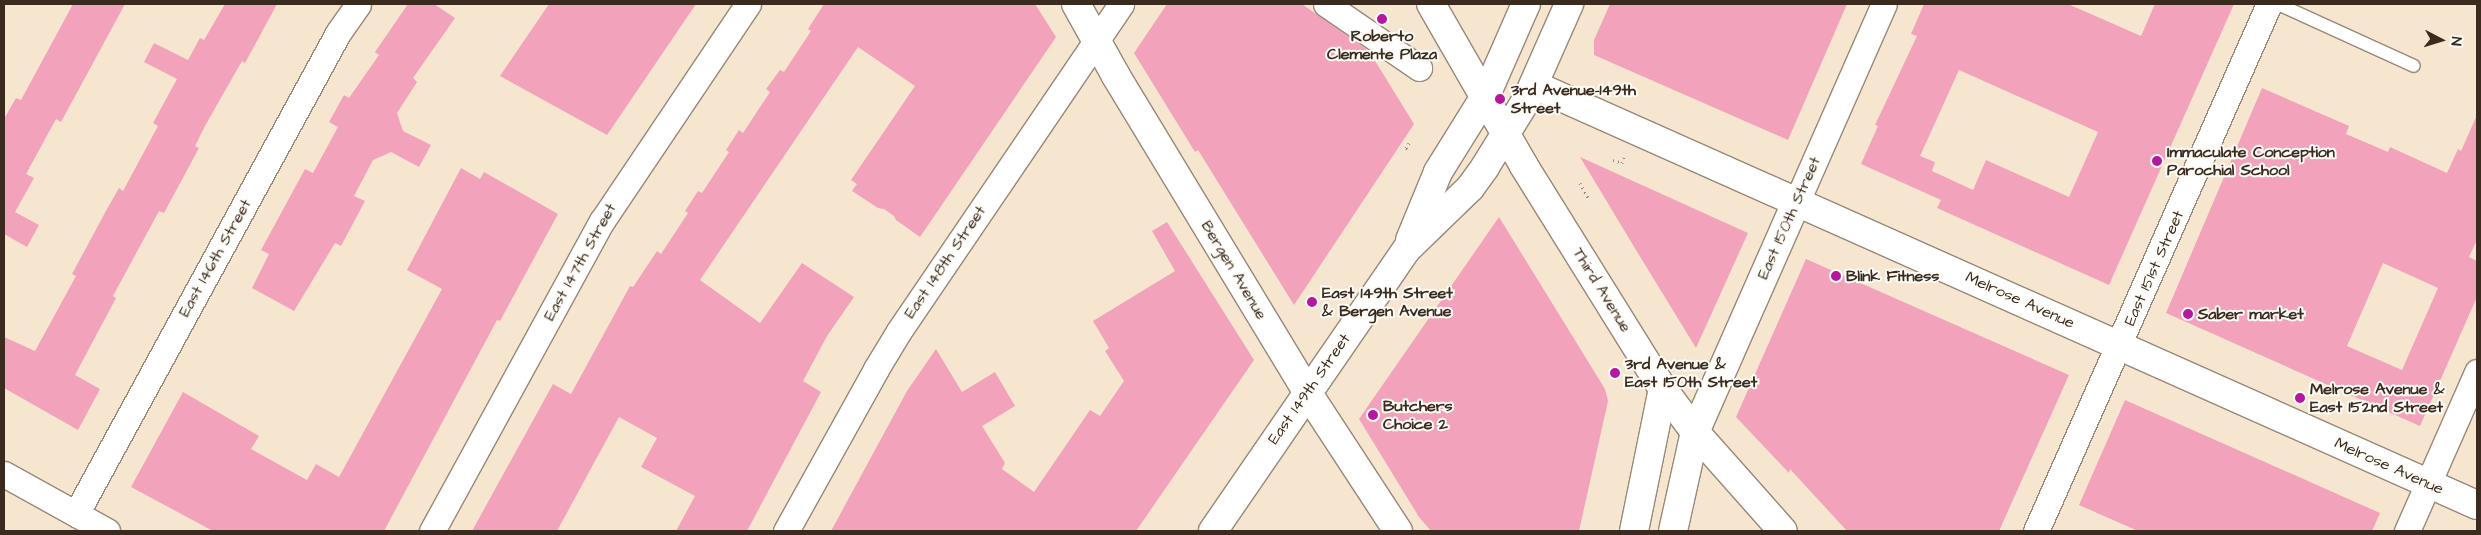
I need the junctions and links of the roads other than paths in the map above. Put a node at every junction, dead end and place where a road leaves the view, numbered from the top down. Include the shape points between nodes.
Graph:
1 (358, 4) edge
2 (748, 4) edge
3 (1076, 4) edge
4 (1122, 4) edge
5 (1326, 4) edge
6 (1431, 4) edge
7 (1526, 4) edge
8 (1569, 4) edge
9 (1884, 4) edge
10 (2269, 4) edge
11 (2278, 4) edge
12 (1097, 39) junction
13 (2414, 66) dead end
14 (1419, 68) dead end
15 (1534, 85) junction
16 (1486, 95) junction
17 (1507, 134) junction
18 (1797, 201) junction
19 (1407, 248) junction
20 (2120, 345) junction
21 (2477, 372) edge
22 (1663, 388) junction
23 (1307, 392) junction
24 (1694, 432) junction
25 (4, 474) edge
26 (2428, 483) junction
27 (2477, 505) edge
28 (76, 514) junction
29 (107, 531) edge
30 (432, 531) edge
31 (786, 531) edge
32 (1213, 531) edge
33 (1398, 531) edge
34 (1634, 531) edge
35 (1673, 531) edge
36 (1783, 531) edge
37 (2036, 531) edge
38 (2406, 531) edge

1 - 28 street, East 146th Street via 333,41
2 - 30 street, East 147th Street via 602,221
3 - 12 main road, Bergen Avenue
4 - 12 street, East 148th Street
5 - 14 street
6 - 16 main road, Third Avenue
7 - 16 main road, East 149th Street
8 - 15 main road, East 149th Street
9 - 18 street, East 150th Street
10 - 20 street, East 151st Street
11 - 13 lane
12 - 23 main road, Bergen Avenue via 1116,76
12 - 31 street, East 148th Street via 899,330
15 - 17 main road, East 149th Street
15 - 18 main road, Melrose Avenue
16 - 17 main road, Third Avenue
16 - 19 main road, East 149th Street via 1438,172
17 - 19 main road, East 149th Street via 1470,188
17 - 22 main road, Third Avenue
18 - 20 main road, Melrose Avenue
18 - 24 main road, East 150th Street
19 - 23 main road, East 149th Street
20 - 26 main road, Melrose Avenue
20 - 37 street, East 151st Street
21 - 26 street
22 - 24 main road, Third Avenue
22 - 34 main road
23 - 32 main road, East 149th Street
23 - 33 main road, Bergen Avenue
24 - 35 main road, East 150th Street
24 - 36 main road, Third Avenue
25 - 28 street
26 - 27 main road, Melrose Avenue
26 - 38 street
28 - 29 street

